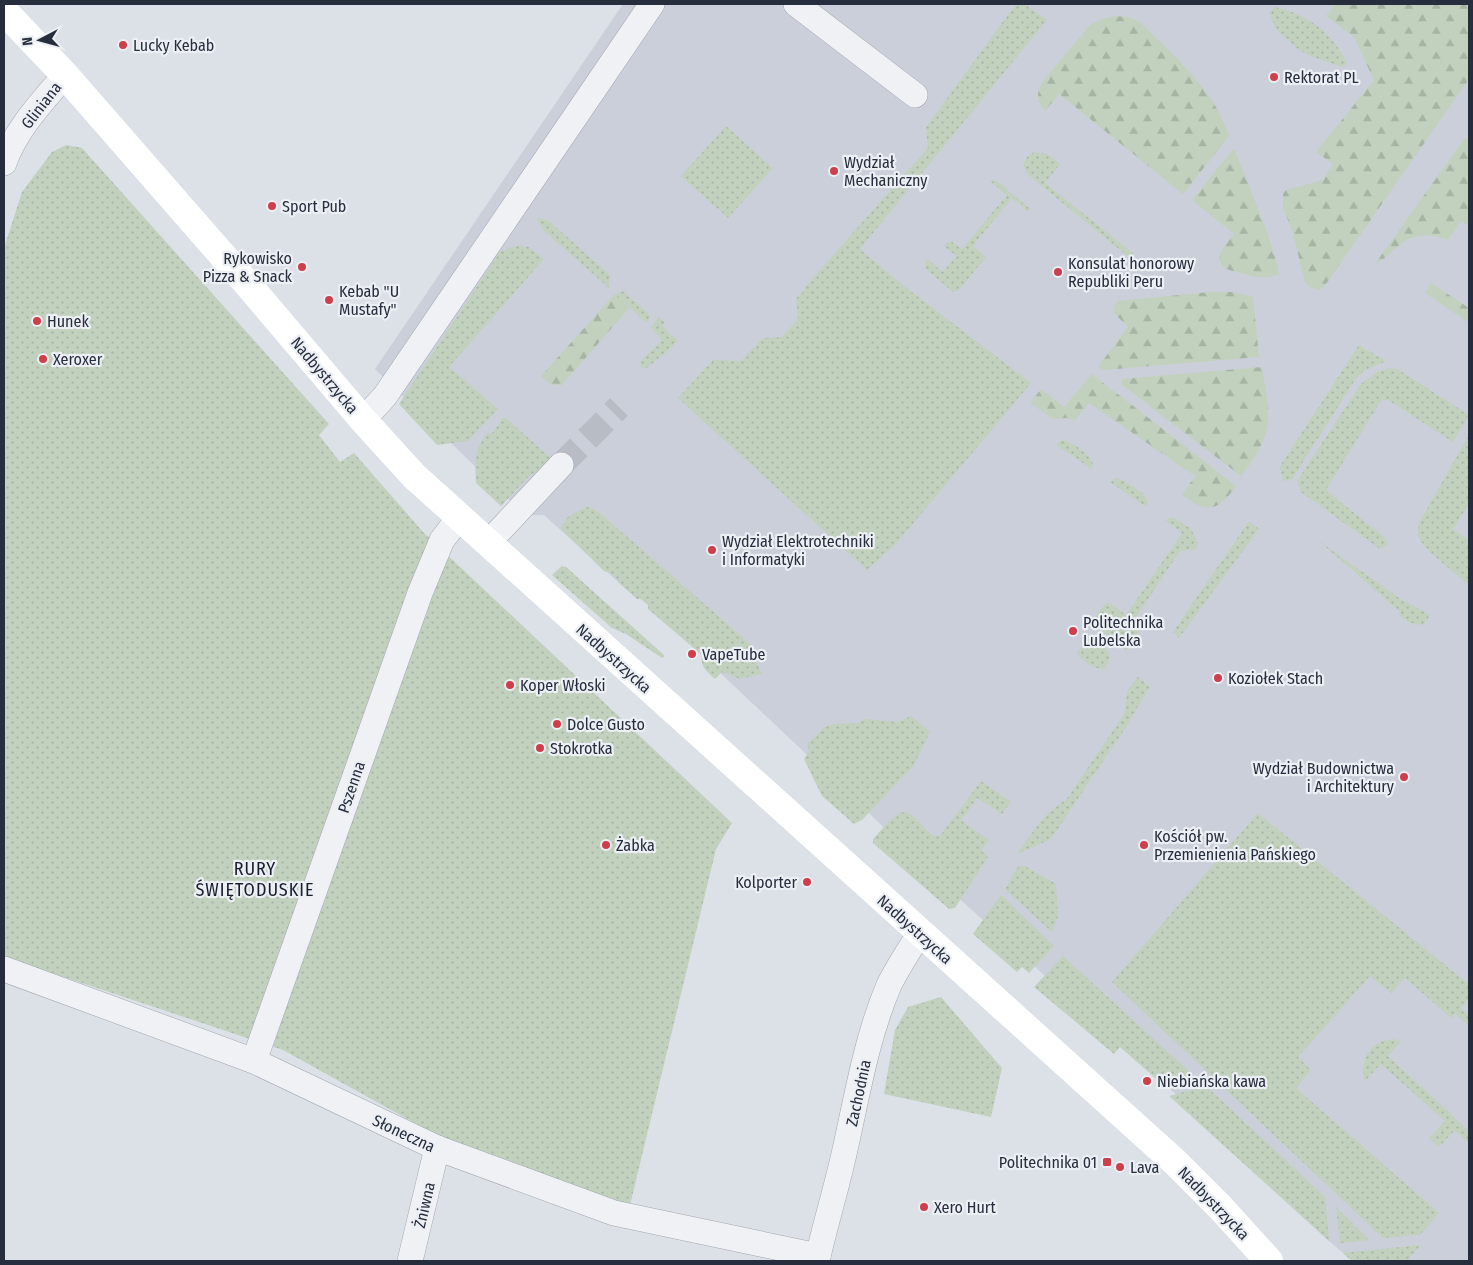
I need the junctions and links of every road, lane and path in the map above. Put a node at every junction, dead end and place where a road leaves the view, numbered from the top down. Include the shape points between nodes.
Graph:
1 (652, 4) edge
2 (796, 4) edge
3 (4, 11) edge
4 (64, 75) junction
5 (915, 95) dead end
6 (4, 163) edge
7 (363, 420) junction
8 (561, 465) tunnel mouth
9 (459, 518) junction
10 (488, 543) junction
11 (920, 933) junction
12 (4, 969) edge
13 (254, 1061) junction
14 (437, 1148) junction
15 (1259, 1258) edge
16 (818, 1259) edge
17 (410, 1261) edge

1 - 7 street via 385,396
2 - 5 street
3 - 4 street, Nadbystrzycka
4 - 6 street, Gliniana via 27,120
4 - 7 street, Nadbystrzycka
7 - 9 street, Nadbystrzycka via 414,476
8 - 10 street
9 - 10 street, Nadbystrzycka
9 - 13 street, Pszenna via 442,540 420,593
10 - 11 street, Nadbystrzycka
11 - 15 street, Nadbystrzycka via 1220,1206
11 - 16 street, Zachodnia via 905,955 879,1011
12 - 13 street, Słoneczna
13 - 14 street, Słoneczna
14 - 16 street, Słoneczna via 614,1213
14 - 17 street, Żniwna

